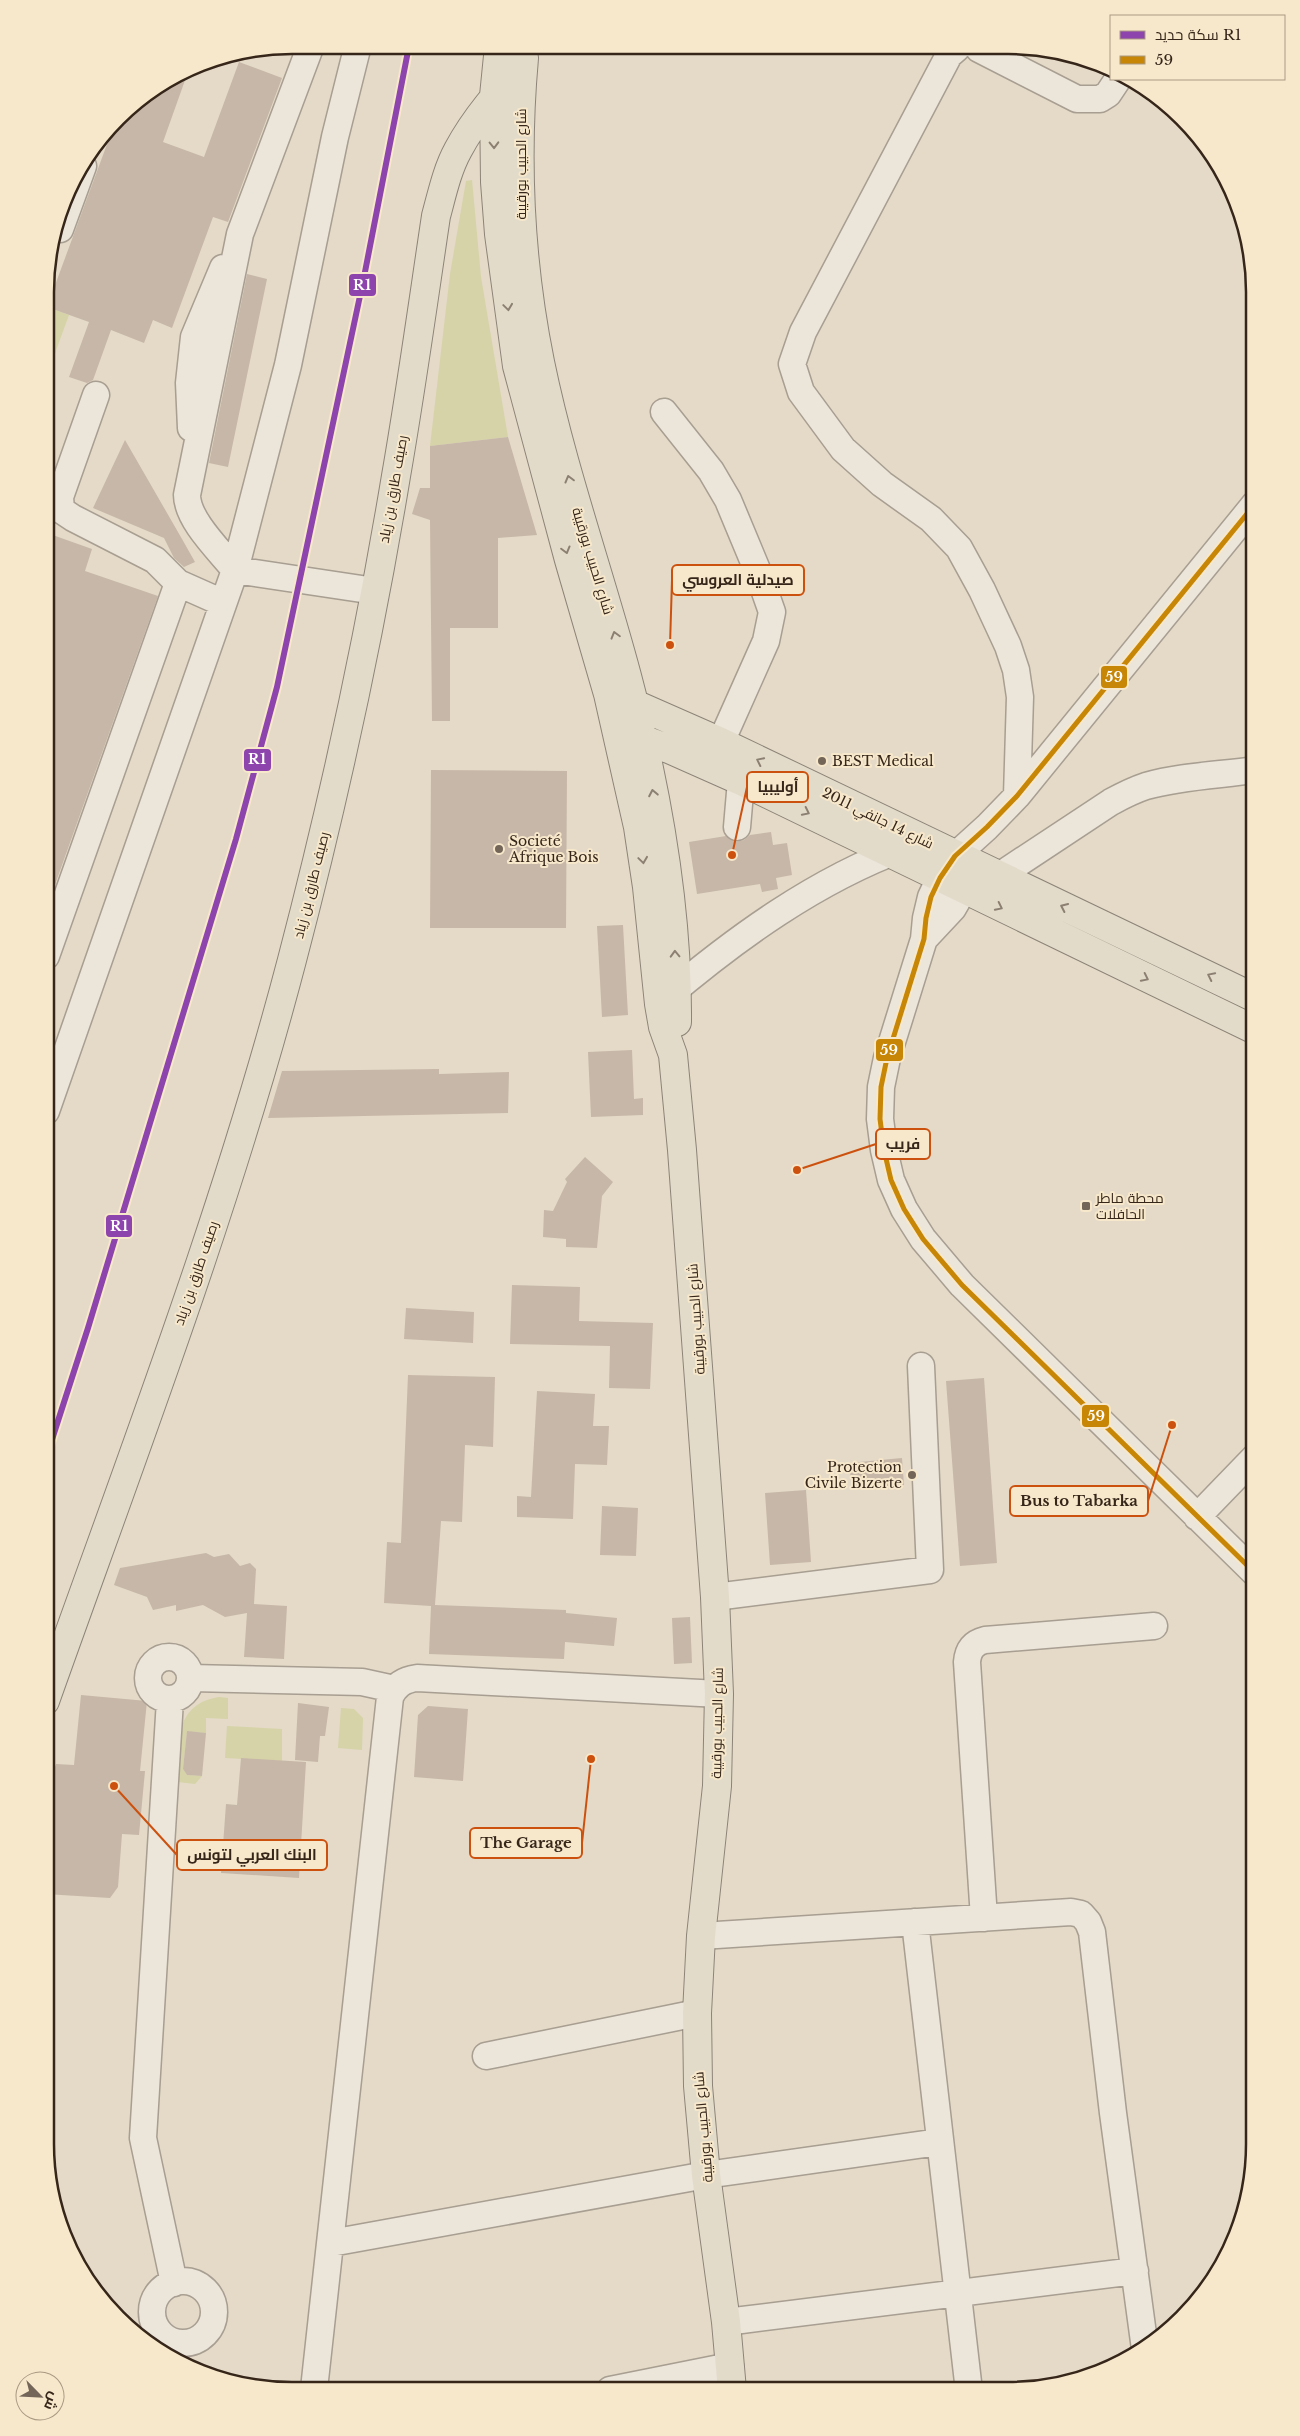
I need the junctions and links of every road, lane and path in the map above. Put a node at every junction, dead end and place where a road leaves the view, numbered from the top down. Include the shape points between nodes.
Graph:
1 (308, 54) edge
2 (356, 54) edge
3 (498, 54) edge
4 (951, 54) edge
5 (989, 54) edge
6 (524, 56) edge
7 (1117, 80) edge
8 (494, 96) junction
9 (96, 395) dead end
10 (664, 412) dead end
11 (1246, 515) edge
12 (236, 570) junction
13 (178, 583) junction
14 (375, 591) junction
15 (223, 604) junction
16 (608, 694) junction
17 (634, 702) junction
18 (630, 735) junction
19 (722, 742) junction
20 (1246, 771) edge
21 (741, 781) junction
22 (1017, 796) junction
23 (736, 827) dead end
24 (924, 841) junction
25 (890, 853) junction
26 (977, 866) junction
27 (940, 878) junction
28 (965, 890) junction
29 (54, 933) edge
30 (924, 939) junction
31 (1246, 994) edge
32 (668, 996) junction
33 (1246, 1026) edge
34 (54, 1088) edge
35 (921, 1366) dead end
36 (1246, 1466) edge
37 (1197, 1517) junction
38 (1246, 1561) edge
39 (715, 1597) junction
40 (1154, 1626) dead end
41 (54, 1678) edge
42 (191, 1678) junction
43 (394, 1689) junction
44 (719, 1694) junction
45 (170, 1700) junction
46 (984, 1918) junction
47 (915, 1922) junction
48 (700, 1936) junction
49 (697, 2014) junction
50 (486, 2056) dead end
51 (939, 2142) junction
52 (706, 2175) junction
53 (331, 2243) junction
54 (1135, 2272) junction
55 (174, 2283) dead end
56 (959, 2294) junction
57 (726, 2322) junction
58 (1145, 2339) edge
59 (731, 2378) edge
60 (315, 2382) edge
61 (691, 2382) edge
62 (968, 2382) edge

1 - 12 street via 240,234 187,505
2 - 12 street via 335,137 288,365
3 - 8 main road, شارع الحبيب بورقيبة
4 - 22 street via 803,332 792,364 801,392 842,449 944,531 959,548 982,590 1016,670 1020,696
5 - 7 street via 1077,98 1100,98 1108,94
6 - 8 main road, رصيف طارق بن زياد
17 -> 6 main road, شارع الحبيب بورقيبة via 577,510 540,360 522,230 519,177
8 - 14 main road, رصيف طارق بن زياد via 457,152 436,216
8 -> 16 main road, شارع الحبيب بورقيبة via 499,234 517,366
9 - 13 street via 60,497 61,510 155,560
10 - 19 street via 711,471 728,500 772,612 766,642
11 - 22 street
12 - 14 street
12 - 15 street
13 - 15 street
13 - 29 street
14 - 41 main road, رصيف طارق بن زياد via 344,751 324,834 248,1117 212,1229
15 - 34 street
16 - 17 main road, شارع 14 جانفي 2011
16 - 18 main road, شارع الحبيب بورقيبة
17 - 18 main road, شارع الحبيب بورقيبة
17 - 19 main road, شارع 14 جانفي 2011
18 - 21 main road, شارع 14 جانفي 2011
18 - 32 main road, شارع الحبيب بورقيبة via 638,827
24 -> 19 main road, شارع 14 جانفي 2011
20 - 26 street via 1147,786
21 - 23 street
21 -> 25 main road, شارع 14 جانفي 2011
22 - 26 street via 987,828
24 - 25 street
24 - 26 main road, شارع 14 جانفي 2011
25 - 27 main road, شارع 14 جانفي 2011
25 - 32 street via 864,863 813,892 714,958
26 - 27 street
26 - 28 street
31 -> 26 main road, شارع 14 جانفي 2011
27 - 28 main road, شارع 14 جانفي 2011
27 - 30 street via 931,898
28 - 30 street via 944,919
28 -> 33 main road, شارع 14 جانفي 2011
30 - 37 street via 881,1087 880,1119 884,1150 891,1180 904,1209 922,1239 962,1285
32 - 39 main road, شارع الحبيب بورقيبة via 676,1026 673,1055 693,1278
35 - 39 street via 930,1570
36 - 37 street
37 - 38 street
39 - 44 main road, شارع الحبيب بورقيبة
40 - 46 street via 985,1640 970,1650 967,1662
42 - 43 street via 362,1682
42 - 45 street via 185,1693
42 - 45 street via 186,1664 174,1657 154,1663 148,1684 156,1696
43 - 44 street via 400,1683 417,1678
43 - 53 street via 390,1697
44 - 48 main road, شارع الحبيب بورقيبة via 716,1786
45 - 55 street via 144,2138
46 - 47 street
46 - 54 street via 1071,1912 1081,1914 1088,1922 1092,1932
47 - 48 street
47 - 51 street
48 - 49 main road, شارع الحبيب بورقيبة
49 - 50 street
49 - 52 main road, شارع الحبيب بورقيبة via 698,2086
51 - 52 street
51 - 56 street
52 - 53 street
52 - 57 main road, شارع الحبيب بورقيبة
53 - 60 street
54 - 56 street
54 - 58 street
56 - 57 street
56 - 62 street
57 - 59 main road, شارع الحبيب بورقيبة
59 - 61 street

